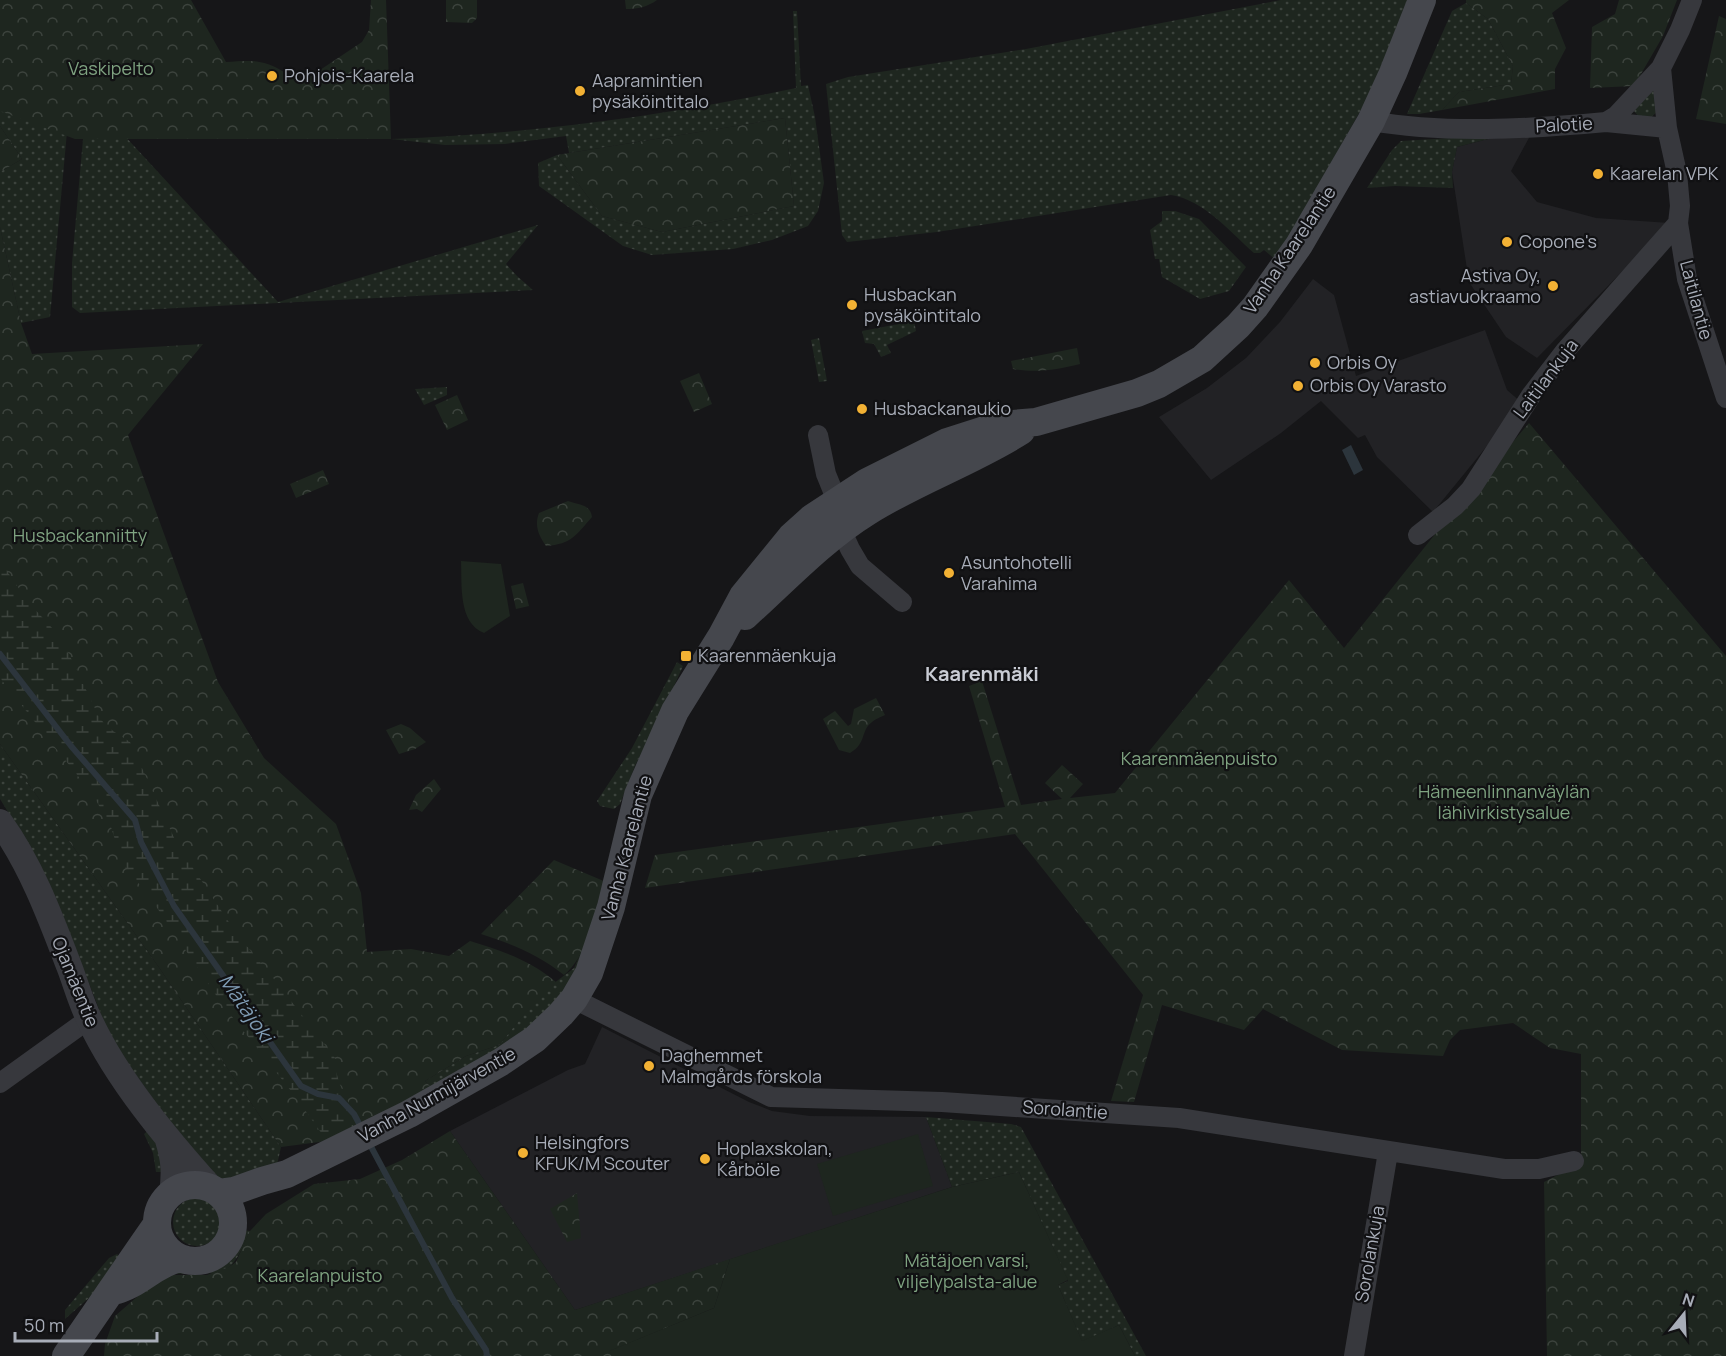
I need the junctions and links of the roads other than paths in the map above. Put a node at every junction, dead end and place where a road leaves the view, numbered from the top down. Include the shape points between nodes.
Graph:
1 (1422, 0) edge
2 (1692, 0) edge
3 (1661, 68) junction
4 (1371, 121) junction
5 (1606, 122) junction
6 (1667, 128) junction
7 (1678, 223) junction
8 (1716, 338) edge
9 (1726, 398) edge
10 (1036, 422) junction
11 (818, 435) dead end
12 (837, 501) junction
13 (841, 529) junction
14 (1418, 535) dead end
15 (902, 603) dead end
16 (721, 637) junction
17 (0, 822) edge
18 (574, 999) junction
19 (88, 1019) junction
20 (0, 1083) edge
21 (166, 1134) junction
22 (1388, 1152) junction
23 (1574, 1161) dead end
24 (287, 1174) junction
25 (215, 1190) junction
26 (172, 1193) junction
27 (157, 1224) junction
28 (234, 1224) junction
29 (180, 1257) junction
30 (111, 1292) junction
31 (66, 1356) edge
32 (1354, 1356) edge

1 - 4 main road, Vanha Kaarelantie
2 - 3 street, Palotie
3 - 5 street, Palotie
3 - 6 street, Laitilantie
4 - 5 street, Palotie via 1491,128
4 - 10 main road, Vanha Kaarelantie via 1275,280 1255,307 1202,359 1159,384 1126,397
5 - 6 street
6 - 7 street, Laitilantie via 1677,173
7 - 8 street, Laitilantie via 1687,279
7 - 14 street, Laitilankuja via 1565,351 1532,394 1471,489
8 - 9 street, Laitilantie
10 - 12 main road, Vanha Kaarelantie via 1000,425 948,442
10 - 13 main road, Vanha Kaarelantie via 880,504
11 - 12 street via 826,474
12 - 13 street
12 - 16 main road, Vanha Kaarelantie via 791,537 743,596
13 - 15 street via 860,566
13 - 16 main road, Vanha Kaarelantie
16 - 18 main road, Vanha Kaarelantie via 675,711 648,769 632,817 606,928
17 - 19 street, Ojamäentie via 40,893
18 - 22 street, Sorolantie via 771,1097 942,1102 1179,1118
18 - 24 main road, Vanha Nurmijärventie via 535,1039 501,1062 409,1114
19 - 20 street
19 - 21 street, Ojamäentie via 107,1055
21 - 25 street, Ojamäentie
21 - 26 street, Ojamäentie via 173,1156
22 - 23 street, Sorolantie via 1504,1169 1539,1169
22 - 32 street, Sorolankuja
24 - 25 main road, Vanha Nurmijärventie via 234,1191
24 - 28 main road, Vanha Nurmijärventie
25 - 26 main road via 190,1185
25 - 28 main road via 227,1202
26 - 27 main road via 160,1207
27 - 29 main road via 166,1247
27 - 30 main road
28 - 29 main road via 232,1235 220,1252 201,1260
29 - 30 main road via 124,1289
30 - 31 main road

